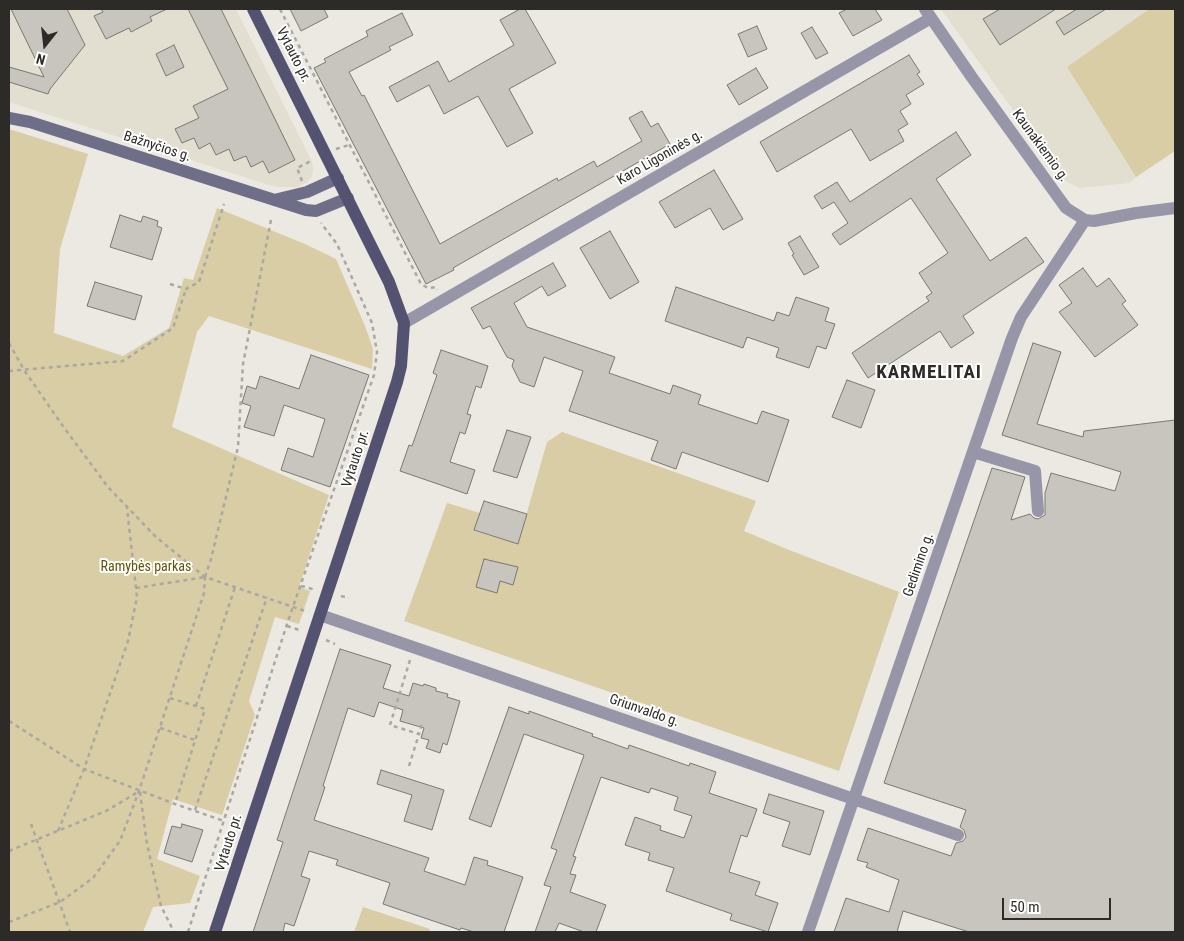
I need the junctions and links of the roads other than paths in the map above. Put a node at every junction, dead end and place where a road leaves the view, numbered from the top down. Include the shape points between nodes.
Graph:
1 (253, 9) edge
2 (928, 13) edge
3 (9, 113) edge
4 (9, 118) edge
5 (30, 122) junction
6 (338, 178) junction
7 (348, 198) junction
8 (274, 200) junction
9 (1175, 208) edge
10 (1085, 220) junction
11 (404, 323) junction
12 (973, 452) junction
13 (1038, 511) dead end
14 (320, 615) junction
15 (854, 799) junction
16 (958, 834) dead end
17 (216, 932) edge
18 (808, 932) edge

1 - 6 main road, Vytauto pr.
2 - 10 street, Kaunakiemio g. via 1066,208
2 - 11 street, Karo Ligoninės g.
3 - 5 street, Bažnyčios g.
4 - 5 street, Bažnyčios g.
5 - 8 street, Bažnyčios g.
6 - 7 main road, Vytauto pr.
6 - 8 street via 307,192
7 - 8 street, Bažnyčios g. via 316,211
7 - 11 main road, Vytauto pr. via 389,282
9 - 10 street
10 - 12 street, Gedimino g. via 1021,317
11 - 14 main road, Vytauto pr. via 398,382
12 - 13 street via 1035,471
12 - 15 street, Gedimino g.
14 - 15 street, Griunvaldo g.
14 - 17 main road, Vytauto pr.
15 - 16 street, Griunvaldo g.
15 - 18 street, Gedimino g.

